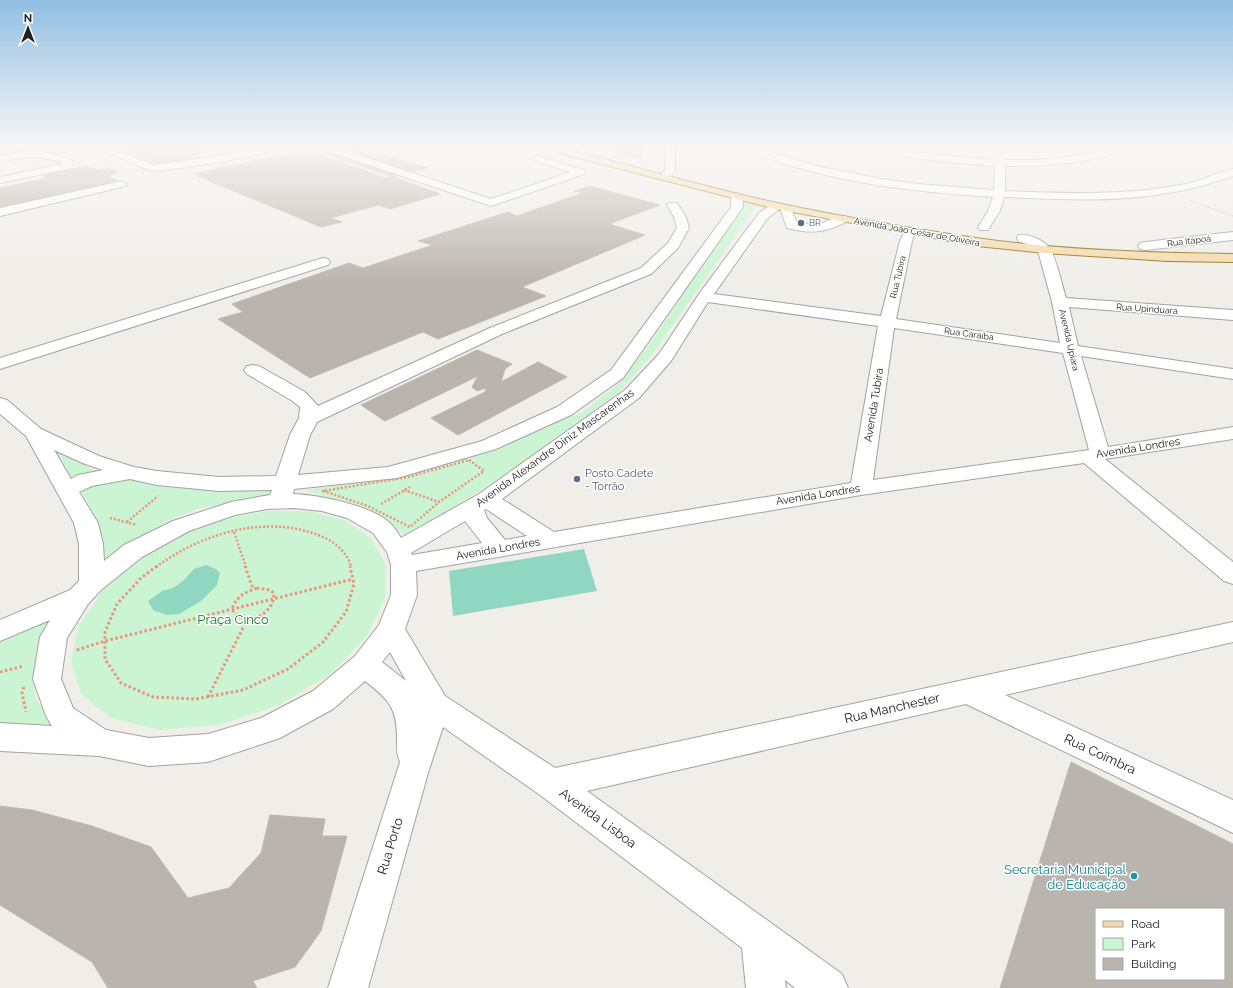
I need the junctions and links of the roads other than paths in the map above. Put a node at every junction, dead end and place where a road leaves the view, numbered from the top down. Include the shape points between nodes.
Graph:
1 (91, 191) edge
2 (456, 191) edge
3 (525, 191) edge
4 (721, 191) edge
5 (751, 191) edge
6 (971, 191) edge
7 (1168, 191) edge
8 (999, 194) junction
9 (737, 196) junction
10 (673, 205) dead end
11 (781, 207) junction
12 (0, 212) edge
13 (842, 219) joint
14 (984, 228) dead end
15 (910, 231) junction
16 (1233, 236) edge
17 (1023, 238) junction
18 (1145, 246) junction
19 (1233, 248) edge
20 (1044, 249) junction
21 (1233, 258) edge
22 (323, 262) dead end
23 (704, 297) junction
24 (1060, 302) junction
25 (1233, 315) edge
26 (887, 322) junction
27 (1070, 349) junction
28 (0, 364) edge
29 (253, 370) dead end
30 (1233, 374) edge
31 (0, 404) edge
32 (309, 418) junction
33 (34, 433) junction
34 (1233, 433) edge
35 (1094, 455) junction
36 (129, 472) junction
37 (861, 488) junction
38 (67, 490) junction
39 (282, 492) junction
40 (480, 504) junction
41 (550, 540) junction
42 (500, 548) junction
43 (400, 557) junction
44 (1233, 575) edge
45 (86, 590) junction
46 (391, 630) junction
47 (0, 631) edge
48 (1233, 632) edge
49 (365, 664) junction
50 (968, 691) junction
51 (435, 705) junction
52 (0, 737) edge
53 (99, 742) junction
54 (412, 773) junction
55 (551, 784) junction
56 (1233, 817) edge
57 (760, 937) junction
58 (348, 988) edge
59 (766, 988) edge
60 (828, 988) edge

1 - 12 street
2 - 3 street via 491,203
4 - 9 main road, Avenida João César de Oliveira
5 - 17 main road, Avenida João César de Oliveira via 980,234
6 - 8 street
7 - 8 street via 1105,197
8 - 14 street
9 - 11 main road, Avenida João César de Oliveira
9 - 39 street, Avenida Alexandre Diniz Mascarenhas via 737,207 617,374 564,411 489,445 389,473
10 - 32 street via 680,217 682,228 673,245 646,271 496,331
11 - 13 street via 789,215 791,225 804,228 815,230
11 - 23 street, Avenida Alexandre Diniz Mascarenhas via 763,216
13 - 15 main road, Avenida João César de Oliveira
15 - 20 main road, Avenida João César de Oliveira
15 - 26 street, Rua Tubira
16 - 18 street, Rua Itapoá
17 - 18 main road, Avenida João César de Oliveira
17 - 20 street
18 - 19 main road, Avenida João César de Oliveira
20 - 21 main road, Avenida João César de Oliveira via 1167,257
20 - 24 street, Avenida Upiara
22 - 28 street
23 - 26 street, Rua Caraíba
23 - 40 street, Avenida Alexandre Diniz Mascarenhas via 665,357 632,394
24 - 25 street, Rua Upinduara
24 - 27 street, Avenida Upiara
26 - 27 street, Rua Caraíba
26 - 37 street, Avenida Tubira
27 - 30 street, Rua Caraíba
27 - 35 street, Avenida Upiara
29 - 32 street via 298,396 309,406
31 - 33 street
32 - 39 street via 300,435
33 - 36 street via 92,460
33 - 38 street
34 - 35 street, Avenida Londres
35 - 37 street, Avenida Londres
35 - 44 street
36 - 38 street via 86,480
36 - 39 street via 157,478
37 - 41 street, Avenida Londres
38 - 45 street via 86,523 91,541
39 - 43 street via 294,501 323,504 355,513 381,528
39 - 45 street via 268,502 231,509 181,526 133,551
40 - 41 street
40 - 42 street via 476,520
40 - 43 street, Avenida Alexandre Diniz Mascarenhas
41 - 42 street, Avenida Londres
42 - 43 street, Avenida Londres
43 - 46 street via 404,595
45 - 47 street
45 - 53 street via 54,637 47,679 61,716
46 - 49 street
46 - 51 street, Avenida Lisboa
48 - 50 street, Rua Manchester
49 - 53 street via 323,700 269,729 208,748 149,752
49 - 54 street via 396,689 405,700 413,725
50 - 55 street, Rua Manchester
50 - 56 street, Rua Coimbra
51 - 54 street, Rua Porto
51 - 55 street, Avenida Lisboa
52 - 53 street
54 - 58 street, Rua Porto
55 - 57 street, Avenida Lisboa
57 - 59 street
57 - 60 street, Avenida Lisboa

